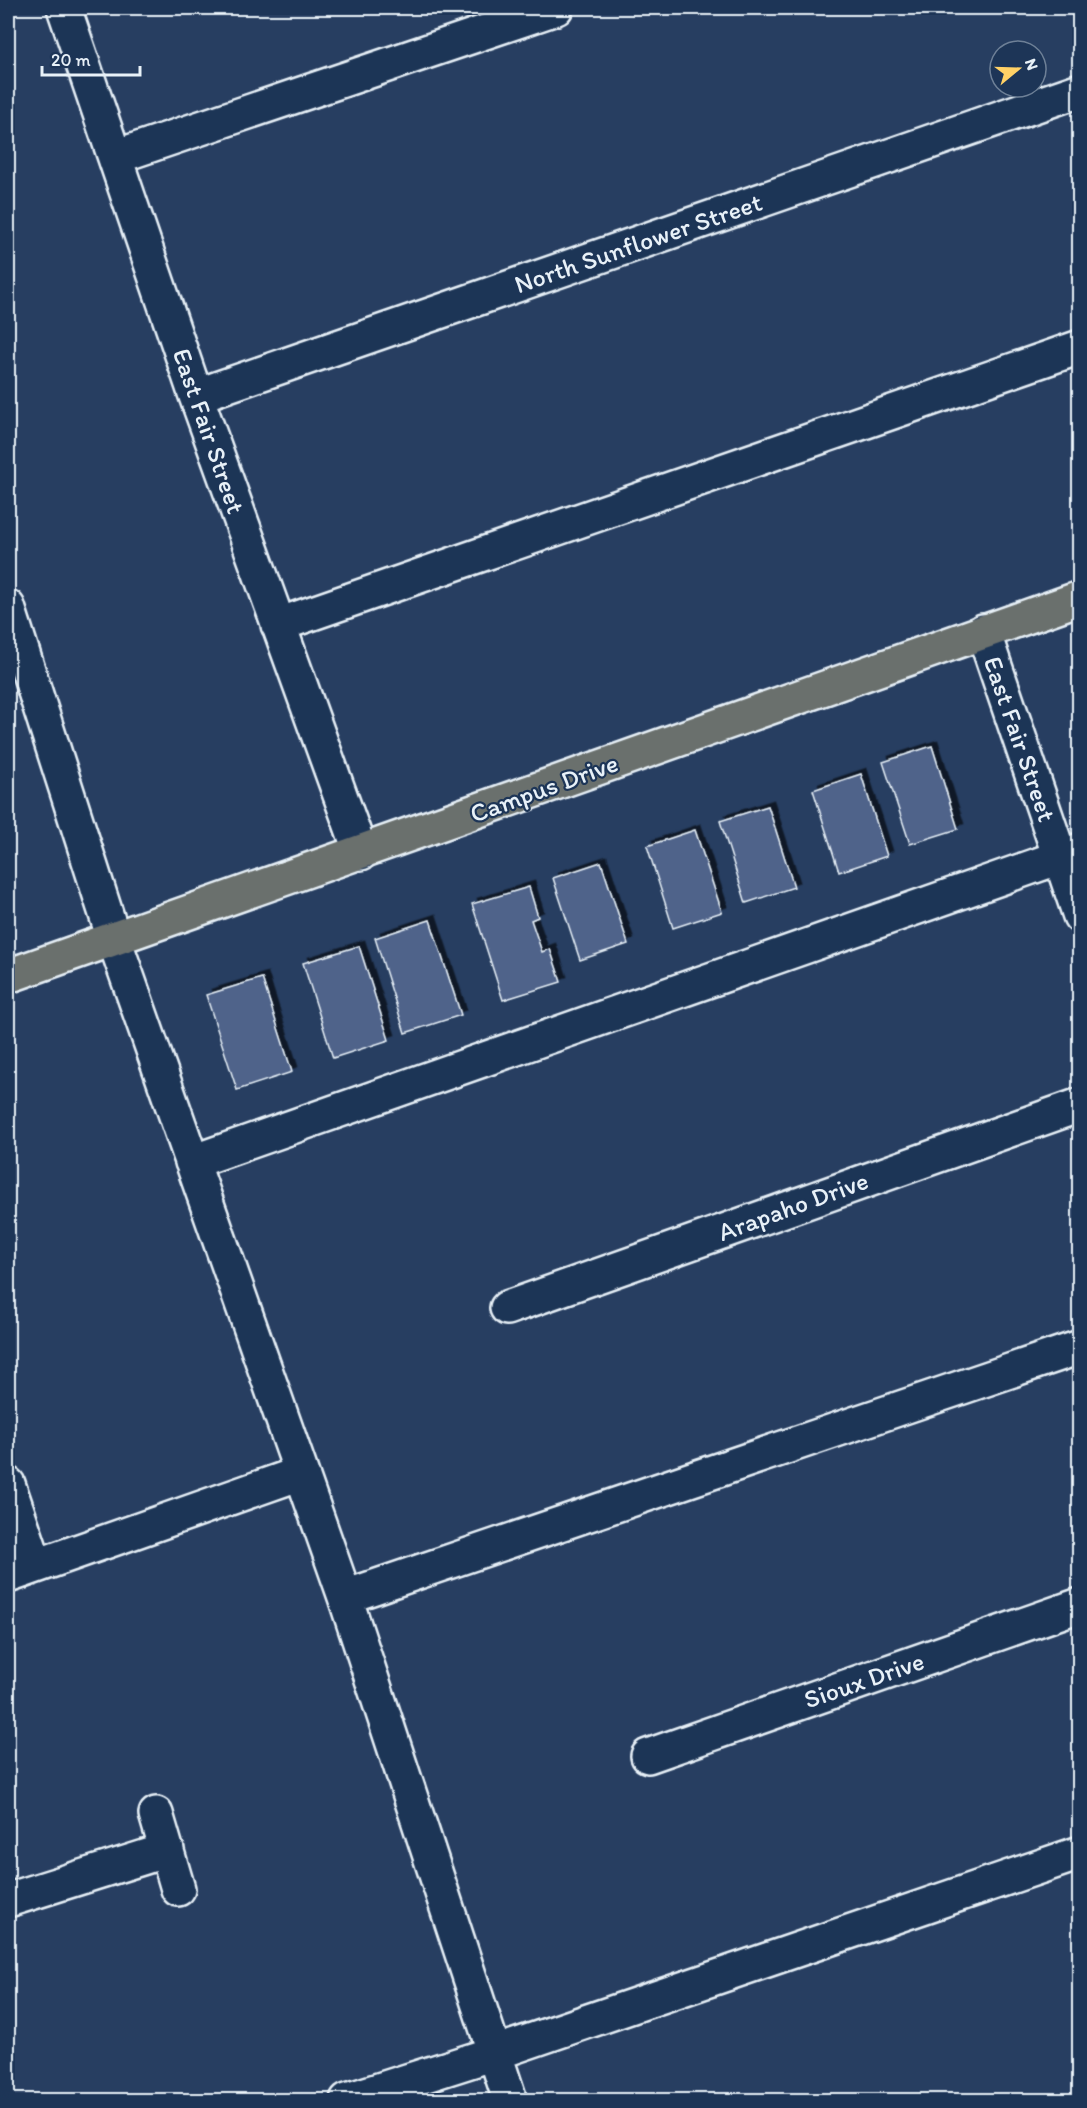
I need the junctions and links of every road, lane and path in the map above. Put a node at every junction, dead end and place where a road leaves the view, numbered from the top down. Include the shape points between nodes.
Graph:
1 (64, 8) edge
2 (556, 8) edge
3 (1080, 90) edge
4 (115, 157) junction
5 (1080, 347) edge
6 (196, 396) junction
7 (1080, 598) edge
8 (8, 607) edge
9 (279, 625) junction
10 (983, 631) junction
11 (361, 853) junction
12 (1070, 854) edge
13 (1080, 916) edge
14 (114, 939) junction
15 (8, 976) edge
16 (1080, 1105) edge
17 (192, 1162) junction
18 (507, 1308) dead end
19 (1080, 1347) edge
20 (301, 1473) junction
21 (8, 1484) edge
22 (22, 1571) edge
23 (345, 1597) junction
24 (1080, 1605) edge
25 (648, 1756) dead end
26 (156, 1814) dead end
27 (167, 1850) junction
28 (1080, 1853) edge
29 (178, 1889) dead end
30 (8, 1900) edge
31 (495, 2053) junction
32 (347, 2100) edge
33 (510, 2100) edge

1 - 4 street, East Fair Street
2 - 4 street
3 - 6 street, North Sunflower Street
4 - 6 street, East Fair Street
5 - 9 street
6 - 9 street, East Fair Street
7 - 10 main road, Campus Drive
8 - 14 street
9 - 11 street, East Fair Street
10 - 11 main road, Campus Drive
10 - 12 street, East Fair Street
11 - 14 main road, Campus Drive
12 - 13 street, East Fair Street
12 - 17 street
14 - 15 main road, Campus Drive
14 - 17 street
16 - 18 street, Arapaho Drive
17 - 20 street
19 - 23 street
20 - 22 street
20 - 23 street
21 - 22 street
23 - 31 street
24 - 25 street, Sioux Drive
26 - 27 street
27 - 29 street
27 - 30 street
28 - 31 street
31 - 32 street
31 - 33 street

